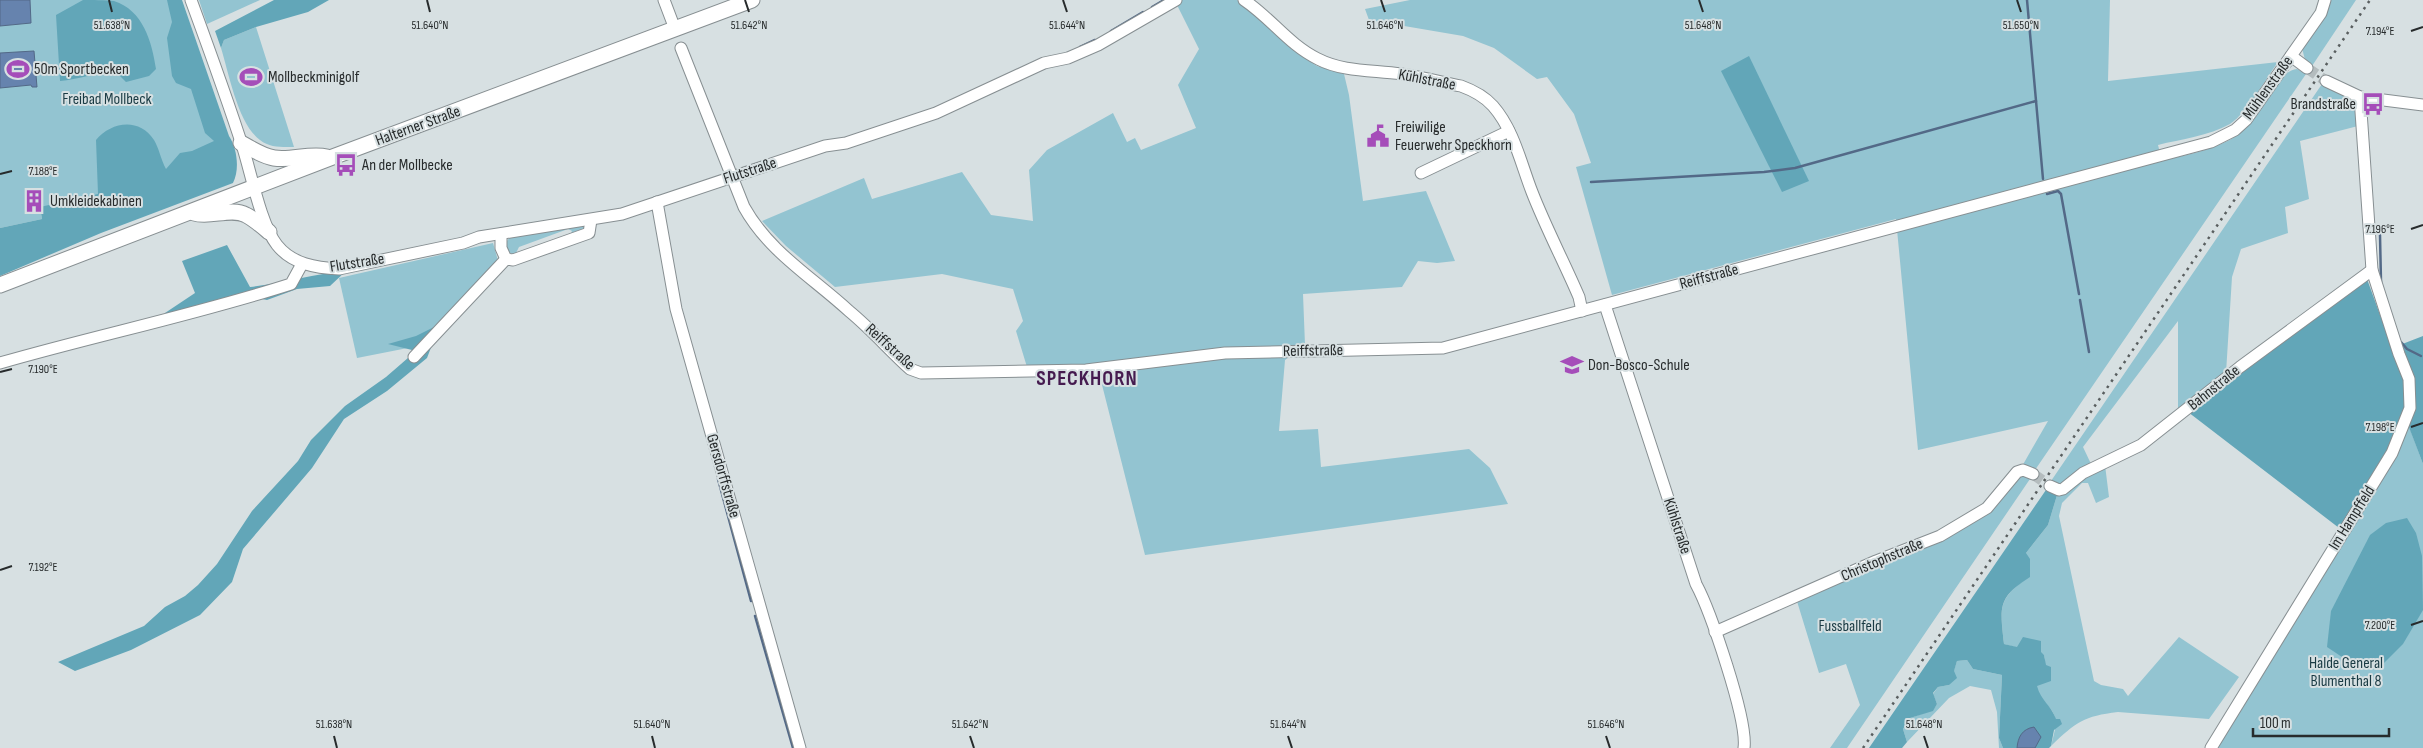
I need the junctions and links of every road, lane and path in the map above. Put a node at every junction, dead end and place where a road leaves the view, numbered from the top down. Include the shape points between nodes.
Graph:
1 (191, 0) edge
2 (664, 0) edge
3 (752, 0) edge
4 (1176, 0) edge
5 (1244, 0) edge
6 (2325, 0) edge
7 (673, 23) junction
8 (681, 48) dead end
9 (2291, 56) junction
10 (2307, 68) tunnel mouth
11 (2326, 81) tunnel mouth
12 (2360, 97) junction
13 (2423, 105) edge
14 (1509, 131) junction
15 (242, 143) junction
16 (330, 158) junction
17 (2100, 172) joint
18 (1421, 173) dead end
19 (732, 177) junction
20 (255, 187) junction
21 (657, 202) junction
22 (190, 212) junction
23 (592, 220) junction
24 (269, 232) junction
25 (501, 234) junction
26 (506, 258) junction
27 (302, 264) junction
28 (2372, 270) junction
29 (0, 285) edge
30 (1605, 305) junction
31 (1582, 311) junction
32 (414, 357) dead end
33 (0, 363) edge
34 (2033, 474) dead end
35 (2050, 486) tunnel mouth
36 (1715, 632) junction
37 (800, 748) edge
38 (1744, 748) edge
39 (2211, 748) edge

1 - 15 street
2 - 7 street
3 - 7 main road, Halterner Straße
4 - 19 street, Flutstraße via 1098,45 1068,58 1044,63 936,113
5 - 14 street, Kühlstraße via 1301,50 1320,60 1346,68 1402,74 1470,89 1492,105
6 - 9 street, Mühlenstraße via 2321,13
7 - 16 main road, Halterner Straße
8 - 19 street, Reiffstraße
9 - 10 street
9 - 17 street, Mühlenstraße via 2256,108 2230,134
11 - 12 street
12 - 13 street
12 - 28 street
14 - 18 street
14 - 31 street, Kühlstraße
15 - 16 main road via 276,158 316,155
15 - 20 street
16 - 20 main road, Halterner Straße
17 - 30 street, Reiffstraße
19 - 21 street, Flutstraße
19 - 31 street, Reiffstraße via 754,225 778,252 849,310 910,369 921,374 1086,370 1225,353 1443,348
20 - 22 main road, Halterner Straße
20 - 24 street, Flutstraße
21 - 23 street, Flutstraße
21 - 37 street, Gersdorffstraße via 676,309
22 - 24 main road via 202,216 232,212 245,214
22 - 29 main road, Halterner Straße
23 - 25 street, Flutstraße
23 - 26 street via 589,233 513,260
24 - 27 street, Flutstraße via 277,246
25 - 26 street via 501,248
25 - 27 street, Flutstraße via 339,269
26 - 32 street
27 - 33 street via 291,284
28 - 35 street, Bahnstraße via 2141,445 2083,473 2064,489
28 - 39 street, Im Hampffeld via 2409,379 2410,408 2392,453
30 - 31 street, Reiffstraße
30 - 36 street, Kühlstraße via 1696,584
34 - 36 street, Christophstraße via 2022,470 2017,472 1987,508 1940,536
36 - 38 street, Kühlstraße via 1744,725

